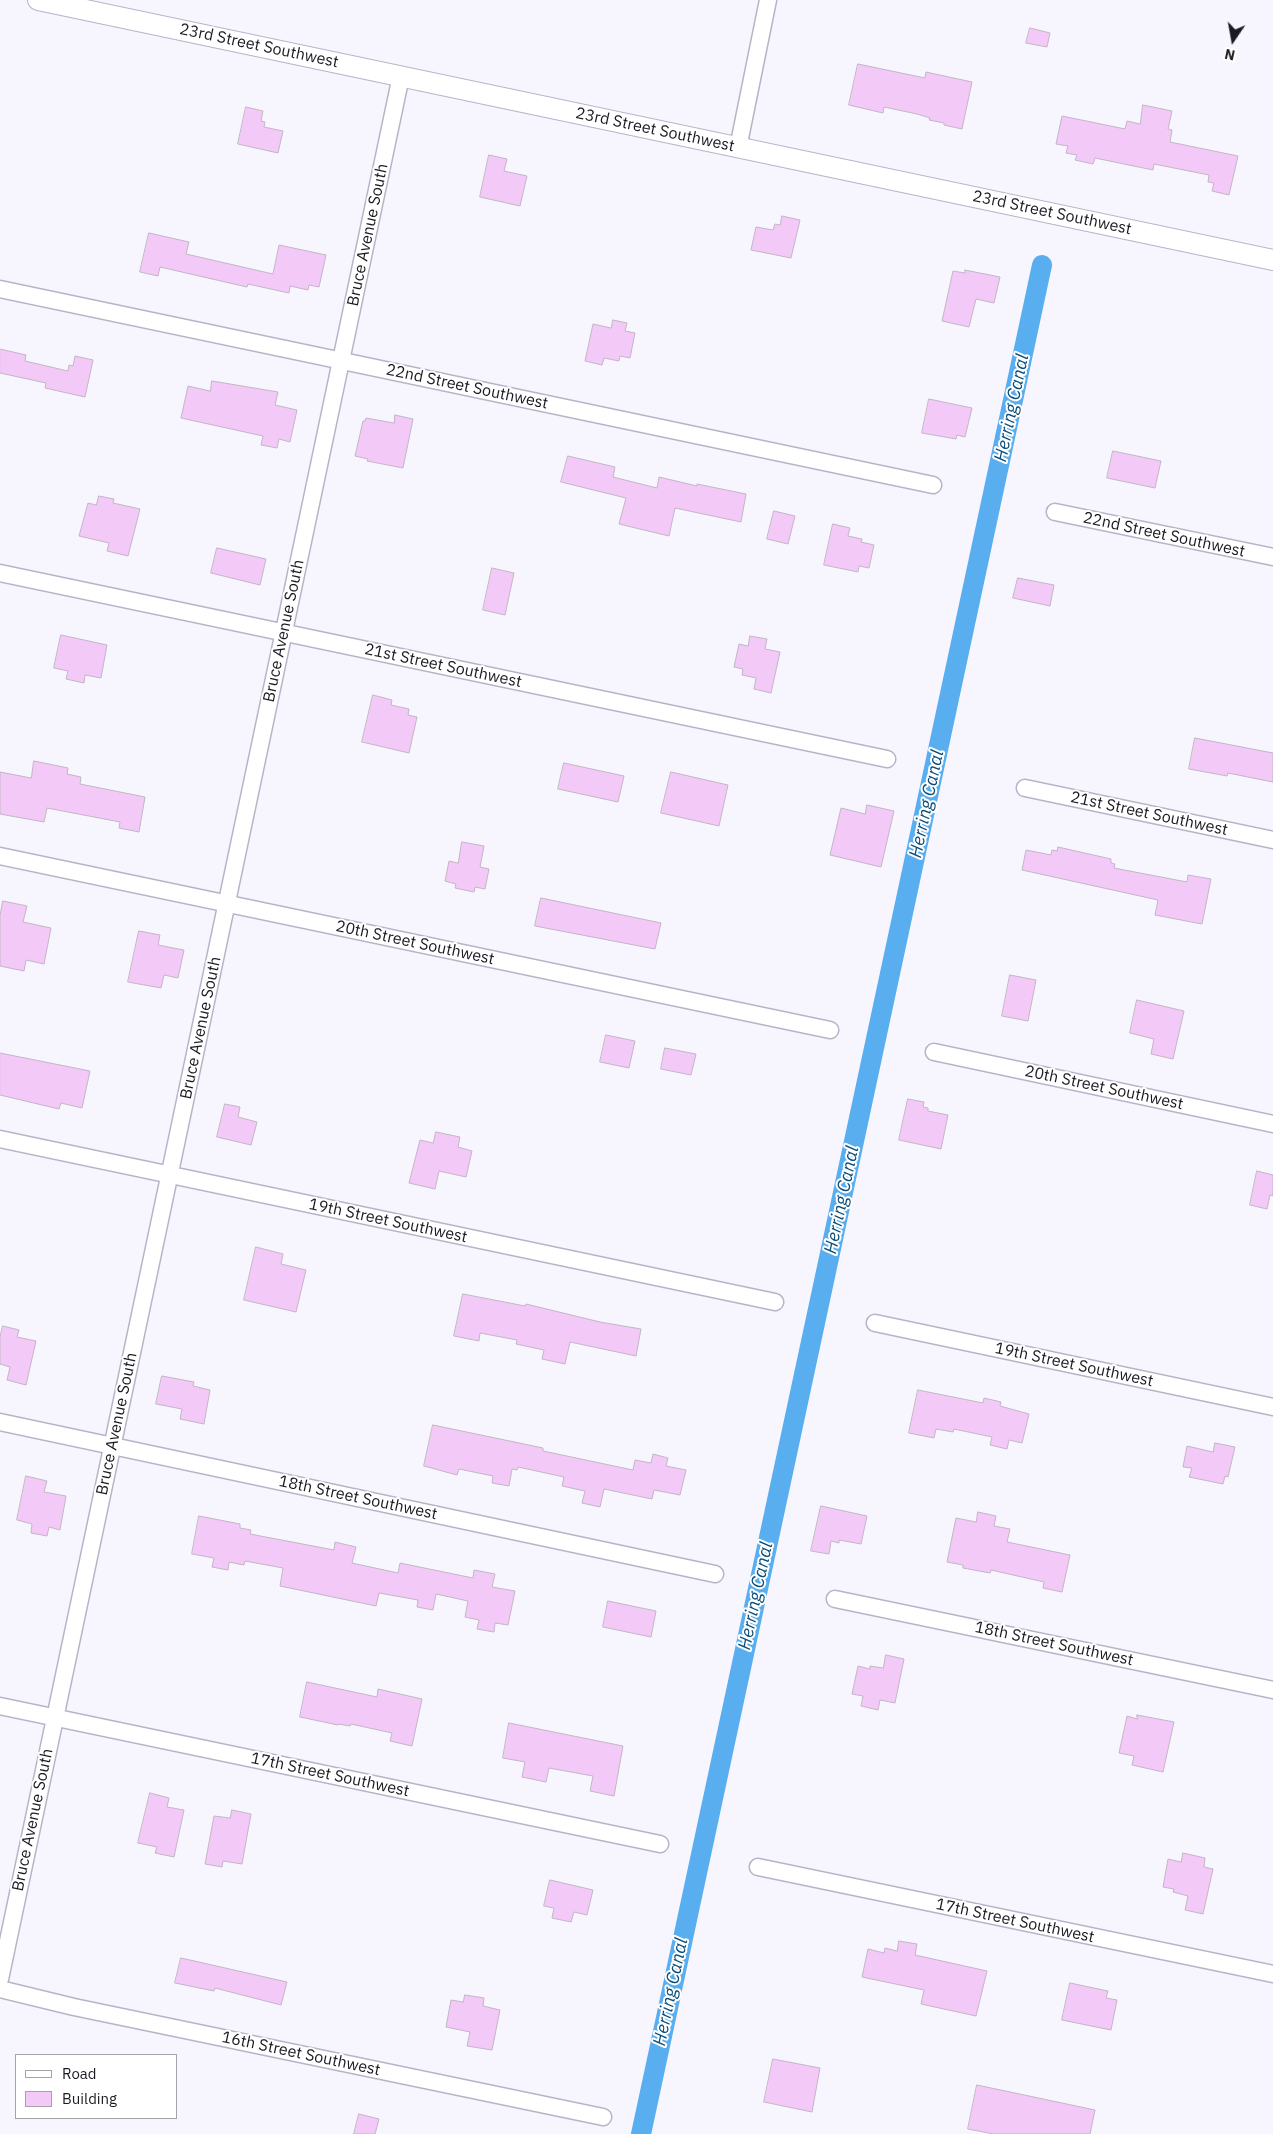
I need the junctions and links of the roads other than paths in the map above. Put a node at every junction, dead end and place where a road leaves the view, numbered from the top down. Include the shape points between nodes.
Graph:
1 (38, 0) edge
2 (768, 0) edge
3 (401, 76) junction
4 (738, 148) junction
5 (1273, 260) edge
6 (0, 289) edge
7 (341, 360) junction
8 (933, 485) dead end
9 (1055, 512) dead end
10 (1273, 558) edge
11 (0, 573) edge
12 (283, 632) junction
13 (886, 759) dead end
14 (1025, 788) dead end
15 (1273, 840) edge
16 (0, 856) edge
17 (227, 903) junction
18 (830, 1030) dead end
19 (934, 1052) dead end
20 (1273, 1124) edge
21 (0, 1139) edge
22 (170, 1175) junction
23 (776, 1302) dead end
24 (875, 1323) dead end
25 (1273, 1407) edge
26 (0, 1422) edge
27 (113, 1446) junction
28 (715, 1574) dead end
29 (835, 1599) dead end
30 (1273, 1690) edge
31 (0, 1706) edge
32 (55, 1718) junction
33 (660, 1844) dead end
34 (758, 1867) dead end
35 (1273, 1974) edge
36 (0, 1979) edge
37 (0, 1989) edge
38 (603, 2117) dead end

1 - 3 street, 23rd Street Southwest
2 - 4 street
3 - 4 street, 23rd Street Southwest
3 - 7 street, Bruce Avenue South
4 - 5 street, 23rd Street Southwest
6 - 7 street, 22nd Street Southwest
7 - 8 street, 22nd Street Southwest
7 - 12 street, Bruce Avenue South
9 - 10 street, 22nd Street Southwest
11 - 12 street, 21st Street Southwest
12 - 13 street, 21st Street Southwest
12 - 17 street, Bruce Avenue South
14 - 15 street, 21st Street Southwest
16 - 17 street, 20th Street Southwest
17 - 18 street, 20th Street Southwest
17 - 22 street, Bruce Avenue South
19 - 20 street, 20th Street Southwest
21 - 22 street, 19th Street Southwest
22 - 23 street, 19th Street Southwest
22 - 27 street, Bruce Avenue South
24 - 25 street, 19th Street Southwest
26 - 27 street, 18th Street Southwest
27 - 28 street, 18th Street Southwest
27 - 32 street, Bruce Avenue South
29 - 30 street, 18th Street Southwest
31 - 32 street, 17th Street Southwest
32 - 33 street, 17th Street Southwest
32 - 36 street, Bruce Avenue South
34 - 35 street, 17th Street Southwest
37 - 38 street, 16th Street Southwest

